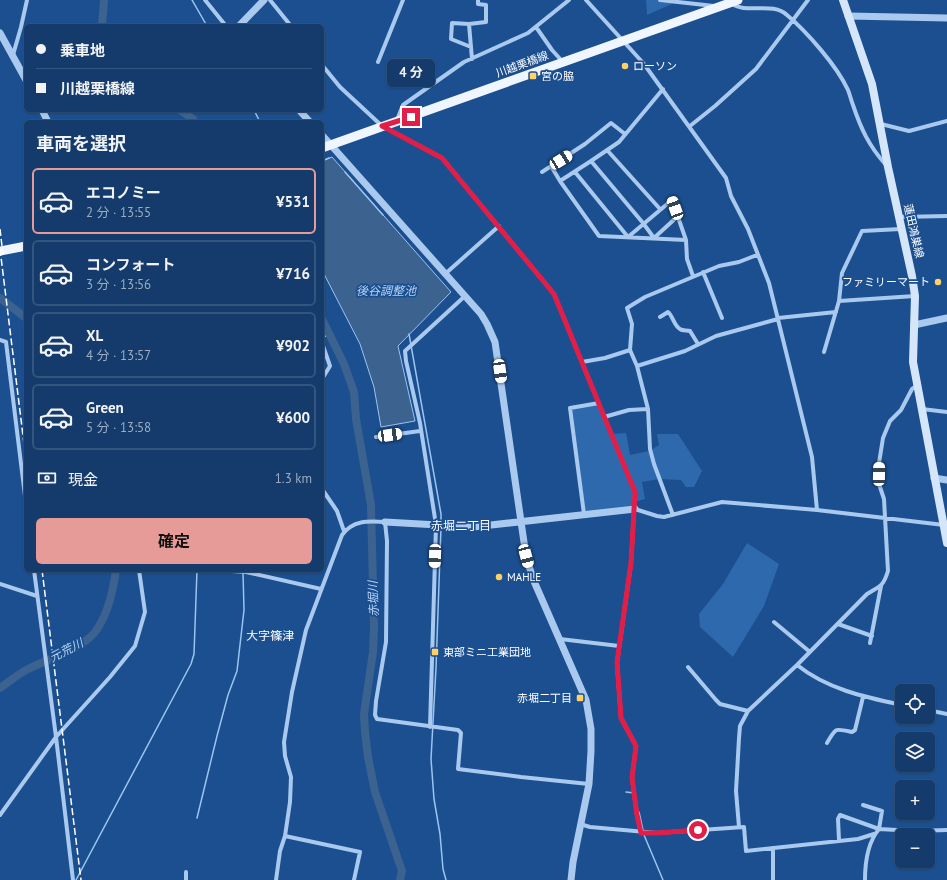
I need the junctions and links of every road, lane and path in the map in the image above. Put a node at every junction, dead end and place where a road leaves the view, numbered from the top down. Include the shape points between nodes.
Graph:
1 (28, 0) edge
2 (205, 0) edge
3 (264, 0) edge
4 (270, 0) edge
5 (403, 0) edge
6 (478, 0) edge
7 (569, 0) edge
8 (586, 0) edge
9 (660, 0) edge
10 (808, 0) edge
11 (843, 0) edge
12 (735, 1) edge
13 (719, 6) junction
14 (848, 16) junction
15 (947, 18) edge
16 (792, 20) junction
17 (224, 24) edge
18 (241, 24) edge
19 (288, 24) edge
20 (469, 24) junction
21 (536, 26) junction
22 (0, 33) edge
23 (622, 40) junction
24 (471, 47) junction
25 (13, 55) junction
26 (472, 58) junction
27 (378, 62) dead end
28 (563, 62) junction
29 (324, 67) edge
30 (24, 76) edge
31 (664, 89) junction
32 (301, 112) edge
33 (308, 120) edge
34 (947, 121) edge
35 (396, 122) junction
36 (881, 124) junction
37 (382, 126) junction
38 (690, 126) junction
39 (625, 134) junction
40 (326, 146) edge
41 (607, 150) junction
42 (591, 162) junction
43 (551, 166) junction
44 (888, 167) junction
45 (542, 172) dead end
46 (575, 172) junction
47 (560, 181) junction
48 (660, 209) junction
49 (678, 216) junction
50 (947, 216) edge
51 (899, 217) junction
52 (643, 223) junction
53 (499, 226) junction
54 (902, 229) junction
55 (628, 237) junction
56 (654, 238) junction
57 (686, 240) junction
58 (24, 246) edge
59 (0, 251) edge
60 (757, 255) junction
61 (703, 272) junction
62 (445, 274) junction
63 (693, 276) junction
64 (465, 296) junction
65 (915, 296) junction
66 (839, 301) junction
67 (836, 312) junction
68 (660, 317) dead end
69 (722, 318) dead end
70 (778, 318) junction
71 (947, 318) edge
72 (914, 325) junction
73 (0, 340) edge
74 (698, 344) junction
75 (324, 349) edge
76 (630, 350) junction
77 (824, 352) dead end
78 (582, 362) junction
79 (637, 366) junction
80 (324, 376) edge
81 (918, 385) junction
82 (599, 403) junction
83 (648, 409) junction
84 (922, 409) junction
85 (947, 412) edge
86 (604, 417) junction
87 (420, 431) junction
88 (376, 437) dead end
89 (934, 478) junction
90 (947, 480) edge
91 (24, 488) edge
92 (324, 493) edge
93 (635, 509) junction
94 (817, 510) junction
95 (584, 514) junction
96 (673, 515) junction
97 (886, 519) junction
98 (520, 521) junction
99 (385, 522) junction
100 (436, 525) junction
101 (945, 525) edge
102 (344, 531) junction
103 (947, 543) edge
104 (34, 572) edge
105 (139, 572) edge
106 (246, 572) edge
107 (0, 584) edge
108 (881, 586) junction
109 (321, 589) junction
110 (37, 596) junction
111 (774, 622) dead end
112 (838, 624) junction
113 (872, 636) junction
114 (560, 639) junction
115 (870, 643) dead end
116 (619, 646) junction
117 (810, 652) junction
118 (797, 665) junction
119 (688, 667) dead end
120 (863, 697) junction
121 (895, 704) edge
122 (748, 711) junction
123 (935, 711) edge
124 (947, 714) edge
125 (430, 727) junction
126 (56, 737) junction
127 (827, 743) dead end
128 (589, 784) junction
129 (863, 805) dead end
130 (0, 815) edge
131 (580, 824) junction
132 (739, 827) junction
133 (879, 829) junction
134 (947, 830) edge
135 (641, 833) junction
136 (874, 834) junction
137 (285, 836) junction
138 (839, 840) junction
139 (773, 848) junction
140 (186, 872) dead end
141 (73, 880) edge
142 (186, 880) edge
143 (276, 880) edge
144 (354, 880) edge
145 (571, 880) edge
146 (773, 880) edge
147 (865, 880) edge

1 - 25 street
2 - 17 street
3 - 18 street
4 - 19 street
5 - 27 street
6 - 20 street via 478,4 486,5 486,22
7 - 21 street
8 - 23 street
9 - 13 street
10 - 16 street
11 - 14 main road, 蓮田鴻巣線
12 - 13 main road, 川越栗橋線
12 - 16 street via 735,6 739,7 778,10
13 - 23 main road, 川越栗橋線
14 - 15 street
14 - 36 main road, 蓮田鴻巣線 via 872,84
16 - 38 street via 756,69
16 - 44 street via 829,60 848,90 863,132 874,152
20 - 24 street
20 - 24 street via 452,23 451,39
21 - 26 street via 513,41
21 - 28 street
22 - 25 street
23 - 28 main road, 川越栗橋線
23 - 31 street
24 - 26 street
25 - 30 street
26 - 35 street via 403,105
28 - 35 main road, 川越栗橋線
29 - 37 street via 340,87
31 - 38 street
31 - 39 street
32 - 33 street
34 - 36 street via 909,131
35 - 37 main road, 川越栗橋線
36 - 44 main road, 蓮田鴻巣線
37 - 40 main road, 川越栗橋線
37 - 53 street via 442,158
38 - 60 street via 726,178 731,196 748,229
39 - 41 street
39 - 43 street via 611,123
40 - 62 street
41 - 42 street
41 - 48 street
42 - 46 street
42 - 52 street
43 - 45 street
43 - 47 street
44 - 51 main road, 蓮田鴻巣線
46 - 47 street
46 - 55 street
47 - 55 street via 600,236
48 - 49 street via 672,200
48 - 52 street
49 - 56 street
49 - 57 street
50 - 51 street
51 - 54 main road, 蓮田鴻巣線
52 - 55 street
52 - 56 street
53 - 62 street
53 - 78 street via 554,294
54 - 65 main road, 蓮田鴻巣線
54 - 66 street via 862,231 842,273
55 - 56 street
56 - 57 street
57 - 63 street via 687,259
58 - 59 main road
60 - 61 street
60 - 70 street via 769,283
61 - 63 street
61 - 69 street
62 - 64 street
63 - 76 street via 645,297 627,308 632,324
64 - 87 street via 406,351
64 - 98 street via 481,314 495,342
65 - 66 street
65 - 72 main road, 蓮田鴻巣線
66 - 67 street
67 - 70 street
67 - 77 street
68 - 74 street via 665,312 670,313 678,328 690,331
70 - 74 street via 716,336
70 - 94 street via 812,457
71 - 72 street
72 - 81 main road, 蓮田鴻巣線 via 913,362
73 - 91 street via 6,342
74 - 79 street via 685,351
75 - 80 street via 330,366
76 - 78 street
76 - 79 street
78 - 82 street
79 - 83 street
81 - 84 main road, 蓮田鴻巣線
81 - 97 street via 912,389 901,410 890,421 883,438 879,484
82 - 86 street
82 - 95 street via 570,408
83 - 86 street via 629,410
83 - 96 street via 650,448
84 - 85 street
84 - 89 main road, 蓮田鴻巣線
86 - 93 street via 635,492
87 - 88 street
87 - 100 street
89 - 90 street
89 - 101 main road, 蓮田鴻巣線
92 - 102 street via 337,511
93 - 95 street
93 - 96 street via 657,516
93 - 116 street via 631,563
94 - 96 street via 722,502
94 - 97 street
95 - 98 street
97 - 101 street
97 - 108 street via 888,571
98 - 100 street via 473,527
98 - 114 street via 529,566
99 - 100 street
99 - 102 street via 363,522
99 - 125 street via 386,642 375,715 377,719
100 - 125 street
101 - 103 main road, 蓮田鴻巣線
102 - 109 street
104 - 110 street
105 - 126 street via 145,612 135,646
106 - 109 street
107 - 110 street
108 - 112 street via 867,594
108 - 113 street
109 - 137 street via 306,630 285,736 285,756 291,777
110 - 126 street
111 - 117 street
112 - 113 street
112 - 117 street
113 - 115 street
114 - 116 street
114 - 128 street via 586,700 591,729
116 - 135 street via 617,662 621,718 636,746 632,778
117 - 118 street
118 - 120 street via 810,675
118 - 122 street
119 - 122 street via 720,704
120 - 121 street
120 - 127 street via 855,730 835,730
122 - 132 street via 740,726 738,738 736,791
123 - 124 street
125 - 128 street via 458,730 461,733 458,769
126 - 130 street
126 - 141 street
128 - 131 street
129 - 133 street via 882,811
131 - 135 street
131 - 145 street
132 - 135 street
132 - 139 street via 744,827 746,850
133 - 134 street
133 - 136 street
133 - 138 street via 840,815
136 - 138 street via 858,839
136 - 147 street via 865,866
137 - 143 street
137 - 144 street via 360,852
138 - 139 street
139 - 146 street
140 - 142 street

